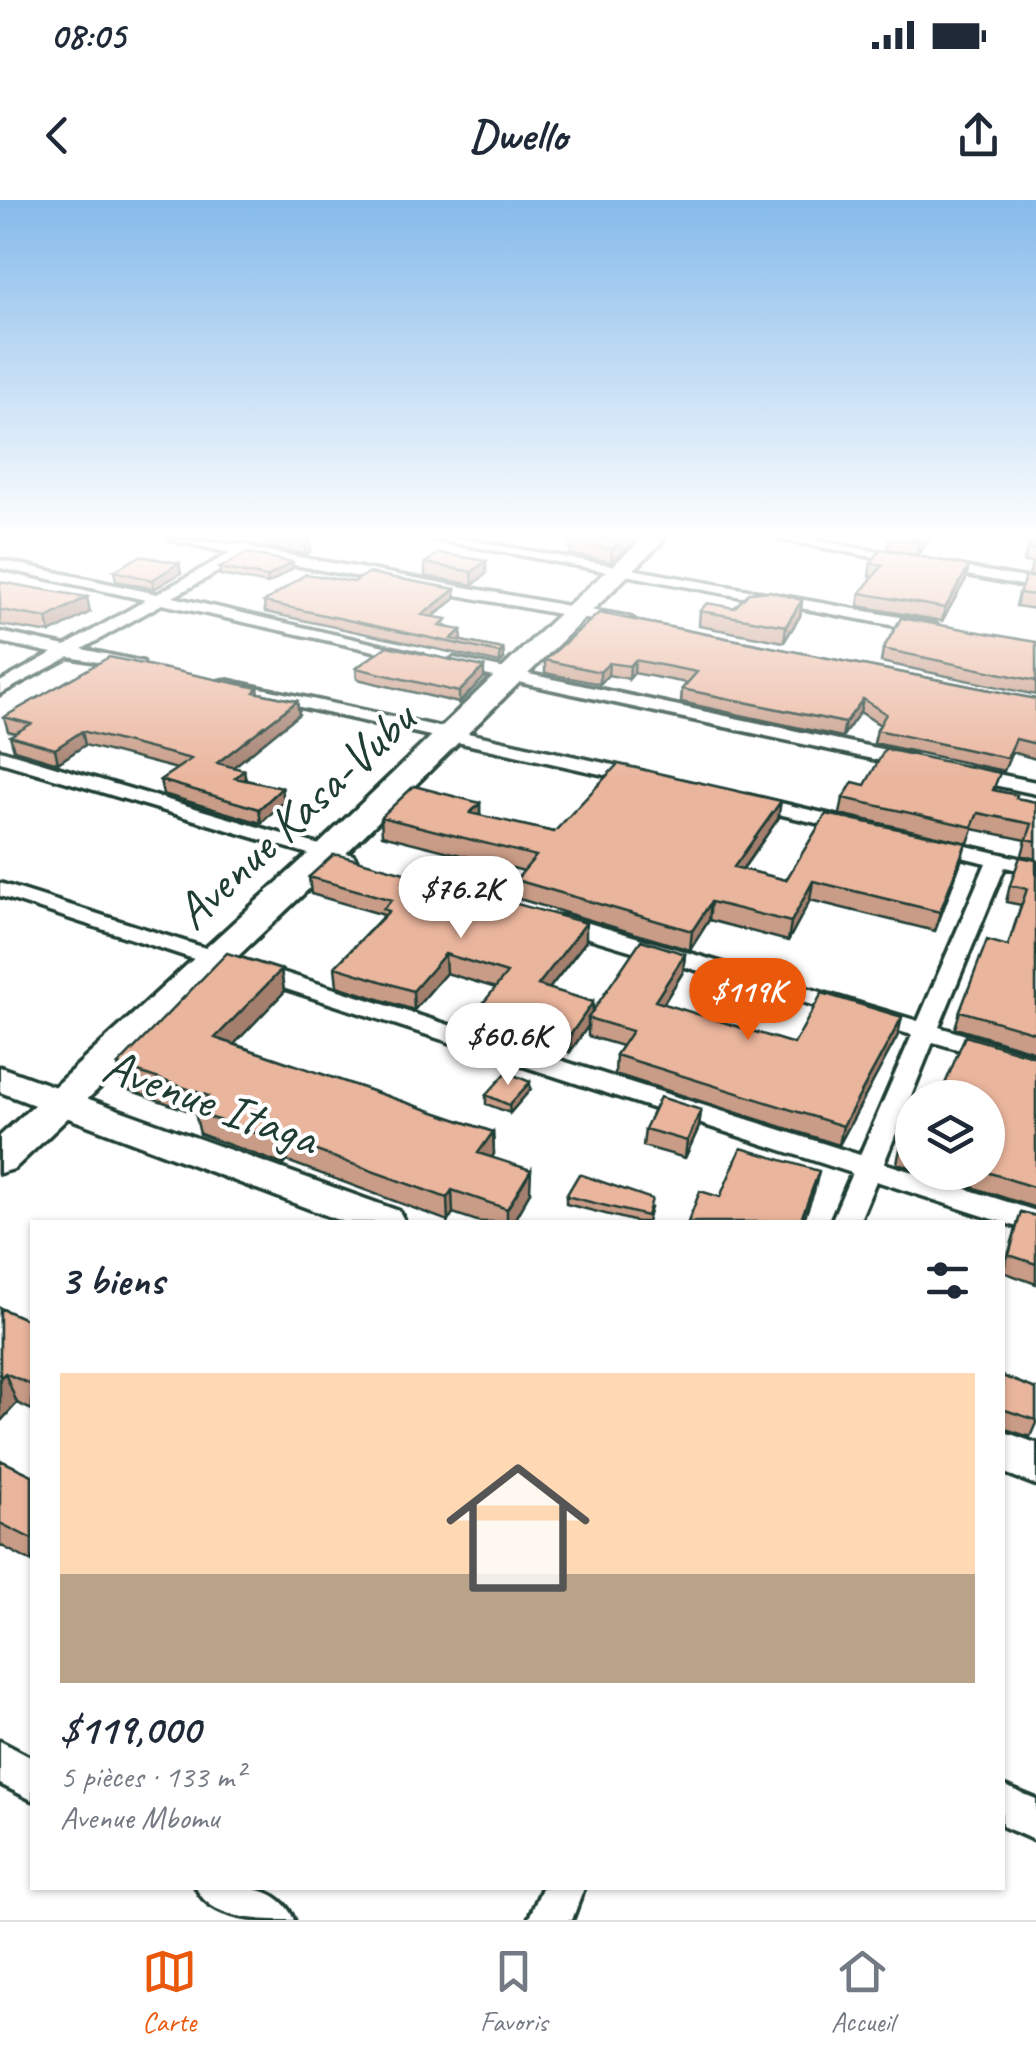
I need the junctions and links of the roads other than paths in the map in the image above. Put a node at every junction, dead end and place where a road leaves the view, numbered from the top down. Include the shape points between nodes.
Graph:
1 (125, 619) edge
2 (249, 619) edge
3 (567, 619) edge
4 (613, 619) edge
5 (885, 619) edge
6 (650, 626) edge
7 (958, 633) edge
8 (0, 637) edge
9 (66, 652) junction
10 (163, 672) edge
11 (512, 676) junction
12 (201, 680) edge
13 (0, 689) edge
14 (452, 734) junction
15 (0, 756) edge
16 (929, 765) edge
17 (948, 769) edge
18 (657, 781) edge
19 (1036, 788) edge
20 (732, 798) edge
21 (326, 854) junction
22 (998, 859) junction
23 (364, 865) edge
24 (1036, 868) edge
25 (0, 889) edge
26 (535, 915) edge
27 (216, 956) junction
28 (923, 1031) junction
29 (1036, 1064) edge
30 (0, 1079) edge
31 (59, 1103) junction
32 (0, 1159) edge
33 (868, 1167) junction
34 (380, 1220) edge
35 (846, 1220) edge
36 (1036, 1222) edge
37 (1005, 1453) edge
38 (1036, 1464) edge
39 (0, 1761) edge
40 (30, 1779) edge
41 (1005, 1806) edge
42 (1036, 1820) edge
43 (220, 1890) edge
44 (563, 1890) edge
45 (272, 1920) edge
46 (550, 1920) edge

1 - 9 street
2 - 11 street
3 - 11 main road, Avenue Kasa-Vubu
4 - 6 street
5 - 7 street
8 - 9 street
9 - 10 street
9 - 13 street
11 - 14 main road, Avenue Kasa-Vubu
11 - 16 street
12 - 14 street
14 - 18 street
14 - 21 main road, Avenue Kasa-Vubu
15 - 21 street
17 - 19 street
20 - 22 street
21 - 23 street
21 - 27 main road, Avenue Kasa-Vubu
22 - 24 street
22 - 28 street
25 - 27 street
26 - 28 street
27 - 31 main road, Avenue Kasa-Vubu
27 - 33 street
28 - 29 street
28 - 33 street
30 - 31 street, Avenue Itaga
31 - 32 main road, Avenue Kasa-Vubu
31 - 34 street, Avenue Itaga
33 - 35 street
33 - 36 street
37 - 38 street
39 - 40 street
41 - 42 street
43 - 45 street
44 - 46 street

